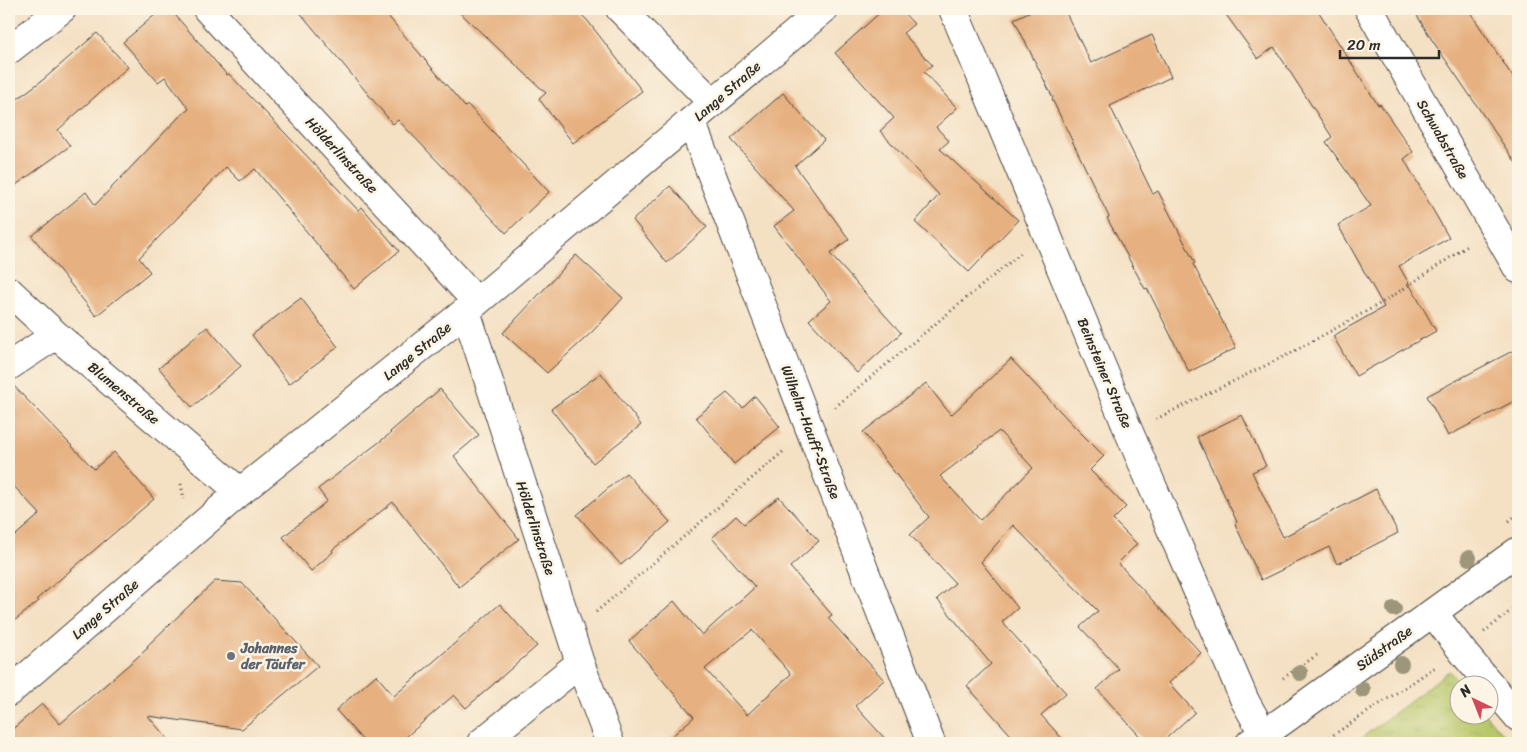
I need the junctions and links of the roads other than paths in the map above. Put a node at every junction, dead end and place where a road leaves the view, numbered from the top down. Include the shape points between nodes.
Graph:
1 (62, 9) edge
2 (207, 9) edge
3 (620, 9) edge
4 (824, 9) edge
5 (953, 9) edge
6 (1368, 9) edge
7 (9, 50) edge
8 (712, 102) junction
9 (691, 122) junction
10 (1518, 269) edge
11 (9, 291) edge
12 (472, 306) junction
13 (56, 335) junction
14 (9, 366) edge
15 (240, 492) junction
16 (1518, 551) edge
17 (1433, 613) junction
18 (580, 663) junction
19 (9, 692) edge
20 (1518, 717) edge
21 (1257, 739) edge
22 (481, 743) edge
23 (610, 743) edge
24 (932, 743) edge

1 - 7 street
2 - 12 street, Hölderlinstraße
3 - 8 street
4 - 8 street, Lange Straße
5 - 21 street, Beinsteiner Straße via 1245,701
6 - 10 street, Schwabstraße
8 - 9 street, Lange Straße
9 - 12 street, Lange Straße
9 - 24 street, Wilhelm-Hauff-Straße
11 - 13 street, Blumenstraße
12 - 15 street, Lange Straße
12 - 18 street, Hölderlinstraße
13 - 14 street
13 - 15 street, Blumenstraße
15 - 19 street, Lange Straße
16 - 17 street, Südstraße
17 - 20 street
17 - 21 street, Südstraße
18 - 22 street
18 - 23 street, Hölderlinstraße

